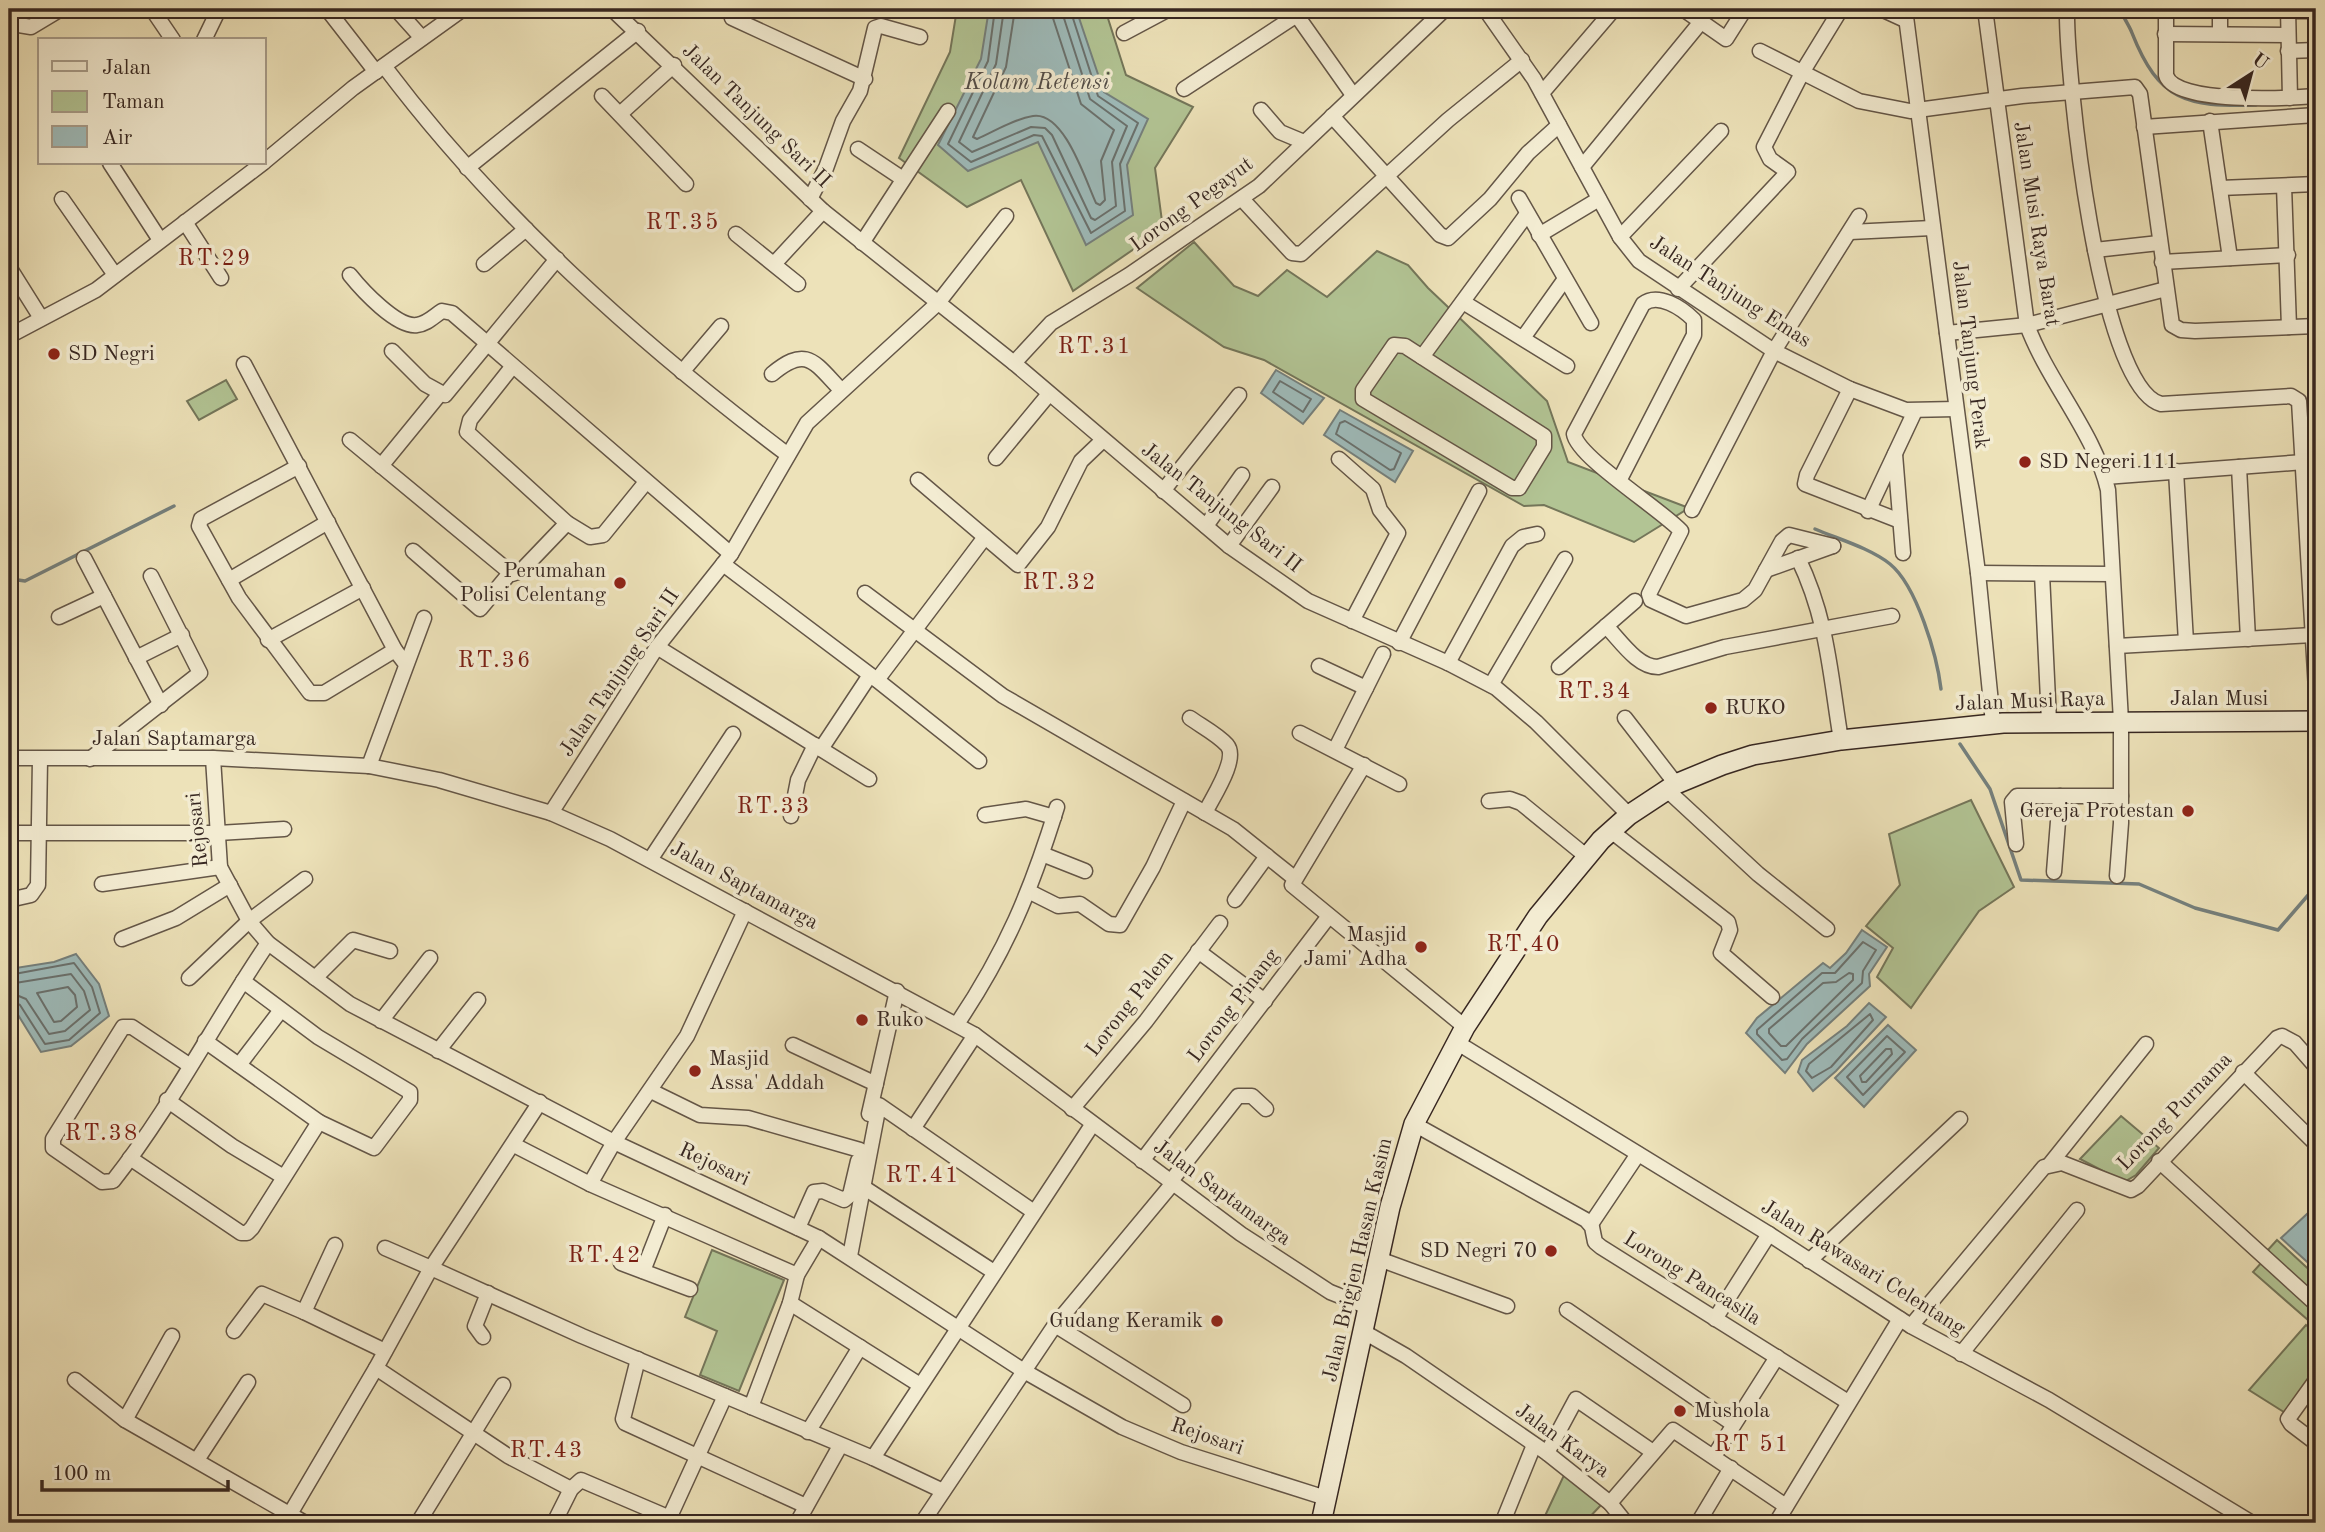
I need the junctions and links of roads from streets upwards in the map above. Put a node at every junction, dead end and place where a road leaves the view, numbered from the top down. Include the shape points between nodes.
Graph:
1 (61, 9) edge
2 (152, 9) edge
3 (219, 9) edge
4 (327, 9) edge
5 (396, 9) edge
6 (463, 9) edge
7 (612, 9) edge
8 (1168, 9) edge
9 (1445, 9) edge
10 (1485, 9) edge
11 (1614, 9) edge
12 (1683, 9) edge
13 (1745, 9) edge
14 (1841, 9) edge
15 (1881, 9) edge
16 (1984, 9) edge
17 (2067, 9) edge
18 (2166, 9) edge
19 (2220, 9) edge
20 (2288, 10) edge
21 (2316, 11) edge
22 (9, 12) edge
23 (1294, 12) edge
24 (1905, 14) edge
25 (732, 18) dead end
26 (1700, 23) junction
27 (638, 31) junction
28 (1124, 33) dead end
29 (2165, 34) junction
30 (2220, 34) junction
31 (2288, 35) junction
32 (920, 37) dead end
33 (172, 38) edge
34 (205, 38) edge
35 (422, 38) junction
36 (2316, 50) edge
37 (1760, 51) dead end
38 (2288, 51) junction
39 (1522, 60) junction
40 (674, 65) junction
41 (380, 69) junction
42 (1802, 71) junction
43 (864, 79) junction
44 (1184, 89) dead end
45 (2072, 91) junction
46 (1542, 93) junction
47 (1353, 95) junction
48 (602, 96) dead end
49 (2316, 96) edge
50 (2290, 98) junction
51 (1997, 99) junction
52 (2243, 107) junction
53 (1261, 110) dead end
54 (948, 111) dead end
55 (1917, 111) junction
56 (620, 114) junction
57 (2316, 115) edge
58 (1332, 116) junction
59 (2210, 121) junction
60 (1559, 125) junction
61 (2144, 127) junction
62 (1721, 131) dead end
63 (1304, 142) junction
64 (858, 149) dead end
65 (266, 159) edge
66 (111, 164) edge
67 (260, 164) edge
68 (1582, 167) junction
69 (467, 168) junction
70 (1385, 177) junction
71 (903, 179) junction
72 (686, 184) dead end
73 (2316, 184) edge
74 (2284, 186) junction
75 (2220, 188) junction
76 (1242, 198) junction
77 (1519, 198) dead end
78 (62, 199) dead end
79 (810, 199) junction
80 (1599, 199) junction
81 (823, 211) junction
82 (1527, 214) junction
83 (1006, 216) dead end
84 (1859, 216) dead end
85 (185, 222) junction
86 (1932, 228) junction
87 (526, 229) junction
88 (1850, 232) junction
89 (736, 234) dead end
90 (1539, 235) junction
91 (1620, 237) junction
92 (160, 240) junction
93 (862, 243) junction
94 (2159, 243) junction
95 (2095, 250) junction
96 (2288, 255) junction
97 (557, 258) junction
98 (2230, 258) junction
99 (2162, 262) junction
100 (484, 264) dead end
101 (774, 264) junction
102 (9, 267) edge
103 (115, 275) junction
104 (350, 275) dead end
105 (221, 278) dead end
106 (1565, 279) junction
107 (798, 284) dead end
108 (1678, 289) junction
109 (2166, 289) junction
110 (1463, 302) junction
111 (938, 303) junction
112 (2105, 306) junction
113 (41, 318) junction
114 (1591, 323) dead end
115 (721, 326) dead end
116 (2027, 326) junction
117 (2316, 326) edge
118 (2289, 327) junction
119 (1947, 333) junction
120 (9, 336) edge
121 (1523, 338) junction
122 (487, 344) junction
123 (392, 351) dead end
124 (1774, 351) junction
125 (1422, 357) junction
126 (1014, 363) junction
127 (244, 364) dead end
128 (1567, 366) dead end
129 (512, 367) junction
130 (682, 372) junction
131 (772, 374) dead end
132 (841, 390) junction
133 (1850, 390) junction
134 (1049, 394) junction
135 (439, 395) junction
136 (1239, 395) dead end
137 (1956, 409) junction
138 (1915, 411) junction
139 (350, 440) dead end
140 (1102, 440) junction
141 (1895, 450) junction
142 (2308, 452) edge
143 (788, 455) junction
144 (996, 458) dead end
145 (1339, 459) dead end
146 (299, 466) junction
147 (381, 466) junction
148 (2239, 467) junction
149 (2176, 471) junction
150 (1242, 475) dead end
151 (2105, 477) junction
152 (918, 480) dead end
153 (1619, 481) junction
154 (646, 482) junction
155 (1272, 486) dead end
156 (1163, 491) junction
157 (1479, 491) dead end
158 (1692, 510) dead end
159 (1868, 511) junction
160 (2312, 514) edge
161 (328, 522) junction
162 (1900, 522) junction
163 (567, 523) junction
164 (1206, 526) junction
165 (1537, 534) dead end
166 (985, 537) junction
167 (1229, 546) junction
168 (413, 551) dead end
169 (1903, 554) dead end
170 (84, 558) dead end
171 (1798, 558) junction
172 (727, 559) junction
173 (1565, 559) dead end
174 (1766, 570) junction
175 (510, 573) junction
176 (1978, 573) junction
177 (2042, 574) junction
178 (2112, 574) junction
179 (151, 576) dead end
180 (229, 580) junction
181 (2314, 581) edge
182 (363, 588) junction
183 (865, 593) dead end
184 (104, 596) junction
185 (1635, 601) dead end
186 (1892, 616) dead end
187 (59, 617) dead end
188 (424, 618) dead end
189 (1352, 621) junction
190 (1606, 626) junction
191 (1825, 628) junction
192 (915, 630) junction
193 (182, 635) junction
194 (2248, 639) junction
195 (268, 640) junction
196 (2186, 642) junction
197 (1399, 643) junction
198 (2315, 644) edge
199 (2117, 646) junction
200 (657, 648) junction
201 (395, 650) junction
202 (1383, 654) dead end
203 (136, 658) junction
204 (405, 663) junction
205 (1448, 663) junction
206 (1319, 666) dead end
207 (1559, 667) dead end
208 (874, 677) junction
209 (1491, 685) junction
210 (1366, 688) junction
211 (2316, 690) edge
212 (161, 705) junction
213 (1189, 718) dead end
214 (1625, 718) dead end
215 (2121, 720) junction
216 (2316, 721) edge
217 (2049, 722) junction
218 (1993, 723) junction
219 (1952, 727) joint
220 (1300, 733) dead end
221 (733, 734) dead end
222 (1841, 740) junction
223 (818, 747) junction
224 (1335, 750) junction
225 (9, 758) edge
226 (40, 758) junction
227 (213, 758) junction
228 (90, 759) junction
229 (979, 761) dead end
230 (1364, 765) junction
231 (369, 766) junction
232 (869, 779) dead end
233 (1399, 785) dead end
234 (1671, 786) junction
235 (2060, 796) junction
236 (2121, 796) junction
237 (1184, 801) junction
238 (1489, 801) dead end
239 (551, 813) junction
240 (1205, 813) junction
241 (985, 815) dead end
242 (1629, 815) junction
243 (791, 816) dead end
244 (284, 829) dead end
245 (1611, 831) junction
246 (9, 833) edge
247 (39, 833) junction
248 (218, 833) junction
249 (2017, 844) dead end
250 (1042, 853) junction
251 (1267, 856) junction
252 (1587, 856) junction
253 (650, 860) junction
254 (220, 867) junction
255 (1085, 872) dead end
256 (2054, 872) dead end
257 (2117, 876) dead end
258 (1293, 877) junction
259 (305, 879) dead end
260 (102, 884) dead end
261 (230, 885) junction
262 (1030, 892) junction
263 (9, 900) edge
264 (1235, 900) dead end
265 (746, 911) junction
266 (1329, 916) junction
267 (250, 921) junction
268 (1220, 923) dead end
269 (1827, 929) dead end
270 (122, 939) dead end
271 (268, 943) junction
272 (390, 951) dead end
273 (1198, 951) junction
274 (430, 958) dead end
275 (188, 978) dead end
276 (315, 978) junction
277 (243, 981) junction
278 (897, 990) junction
279 (1772, 997) dead end
280 (478, 1000) dead end
281 (1265, 1001) junction
282 (281, 1010) junction
283 (381, 1021) junction
284 (957, 1024) junction
285 (975, 1035) junction
286 (1461, 1035) junction
287 (205, 1041) junction
288 (2146, 1044) dead end
289 (793, 1045) dead end
290 (438, 1051) junction
291 (189, 1065) junction
292 (239, 1065) junction
293 (2316, 1066) edge
294 (2243, 1072) junction
295 (876, 1084) junction
296 (651, 1091) junction
297 (167, 1100) junction
298 (540, 1102) junction
299 (1072, 1109) junction
300 (1266, 1109) dead end
301 (1959, 1119) dead end
302 (319, 1122) junction
303 (1414, 1124) junction
304 (1092, 1125) junction
305 (913, 1129) junction
306 (614, 1142) junction
307 (2316, 1144) edge
308 (514, 1145) junction
309 (860, 1150) junction
310 (1638, 1154) junction
311 (130, 1158) junction
312 (1142, 1161) junction
313 (2160, 1161) junction
314 (2050, 1164) junction
315 (282, 1176) junction
316 (1172, 1182) junction
317 (590, 1184) junction
318 (863, 1186) junction
319 (2077, 1210) dead end
320 (1034, 1212) junction
321 (665, 1215) junction
322 (1591, 1224) junction
323 (798, 1228) junction
324 (1769, 1234) junction
325 (819, 1238) junction
326 (335, 1245) dead end
327 (385, 1248) dead end
328 (850, 1256) junction
329 (1379, 1259) junction
330 (1809, 1261) junction
331 (621, 1264) dead end
332 (431, 1268) junction
333 (643, 1271) junction
334 (994, 1272) junction
335 (797, 1275) junction
336 (690, 1289) dead end
337 (488, 1293) junction
338 (790, 1303) junction
339 (2316, 1304) edge
340 (1507, 1306) dead end
341 (1368, 1307) junction
342 (1567, 1310) dead end
343 (304, 1312) junction
344 (1715, 1319) junction
345 (1905, 1322) junction
346 (1055, 1325) junction
347 (957, 1327) junction
348 (234, 1331) dead end
349 (1364, 1332) junction
350 (172, 1336) dead end
351 (483, 1337) dead end
352 (860, 1347) junction
353 (385, 1351) junction
354 (1961, 1354) junction
355 (1776, 1357) junction
356 (638, 1359) junction
357 (376, 1368) junction
358 (1024, 1371) junction
359 (75, 1380) dead end
360 (2316, 1380) edge
361 (248, 1382) dead end
362 (503, 1385) dead end
363 (920, 1385) junction
364 (725, 1396) junction
365 (1848, 1402) junction
366 (1183, 1405) dead end
367 (751, 1407) junction
368 (124, 1420) junction
369 (1733, 1424) junction
370 (808, 1432) junction
371 (473, 1433) junction
372 (2316, 1443) edge
373 (840, 1446) junction
374 (1540, 1449) junction
375 (1653, 1452) junction
376 (1714, 1456) junction
377 (698, 1458) junction
378 (873, 1458) junction
379 (197, 1460) junction
380 (1731, 1468) junction
381 (571, 1489) junction
382 (943, 1490) junction
383 (1326, 1498) junction
384 (1610, 1503) junction
385 (806, 1506) junction
386 (1786, 1506) junction
387 (290, 1514) junction
388 (1504, 1518) dead end
389 (668, 1520) edge
390 (305, 1523) edge
391 (418, 1523) edge
392 (554, 1523) edge
393 (797, 1523) edge
394 (922, 1523) edge
395 (1321, 1523) edge
396 (1626, 1523) edge
397 (1698, 1523) edge
398 (1776, 1523) edge
399 (2252, 1523) edge

1 - 22 street via 31,27 19,26
2 - 33 street
3 - 34 street
4 - 41 street
5 - 35 street
6 - 35 street
7 - 27 street, Jalan Tanjung Sari II
8 - 28 street
9 - 47 street, Lorong Pegayut
10 - 39 street, Jalan Tanjung Emas
11 - 46 street
12 - 26 street
13 - 26 street via 1726,38
14 - 42 street
15 - 24 street, Jalan Tanjung Perak
16 - 51 street, Jalan Musi Raya Barat
17 - 45 street
18 - 29 street
19 - 30 street
20 - 21 street
20 - 31 street
23 - 44 street
23 - 47 street
24 - 55 street, Jalan Tanjung Perak
25 - 43 street
26 - 68 street
27 - 40 street, Jalan Tanjung Sari II
27 - 69 street
29 - 30 street
29 - 52 street via 2169,82
30 - 31 street
31 - 38 street
32 - 43 street via 877,26
35 - 41 street
36 - 38 street
37 - 42 street
38 - 50 street
39 - 46 street, Jalan Tanjung Emas
39 - 70 street
40 - 56 street
40 - 79 street, Jalan Tanjung Sari II
41 - 65 street
41 - 69 street
42 - 55 street via 1868,104
42 - 108 street via 1764,147 1766,155 1788,172
43 - 79 street
45 - 51 street
45 - 61 street via 2135,87
45 - 95 street
46 - 60 street, Jalan Tanjung Emas
47 - 58 street, Lorong Pegayut
48 - 56 street
49 - 50 street
50 - 52 street
51 - 55 street
51 - 116 street, Jalan Musi Raya Barat
52 - 57 street
52 - 59 street
53 - 63 street via 1280,132
54 - 71 street
55 - 86 street, Jalan Tanjung Perak
56 - 72 street
58 - 63 street, Lorong Pegayut
58 - 70 street
59 - 61 street
59 - 75 street
60 - 68 street, Jalan Tanjung Emas
60 - 70 street via 1451,237 1440,235
61 - 94 street
62 - 91 street
63 - 76 street, Lorong Pegayut
64 - 71 street
66 - 92 street
67 - 85 street
68 - 80 street, Jalan Tanjung Emas
69 - 87 street
70 - 76 street via 1299,255 1292,253
71 - 93 street
73 - 74 street
74 - 75 street
74 - 96 street
75 - 98 street
76 - 126 street, Lorong Pegayut via 1051,323
77 - 82 street
78 - 103 street
79 - 81 street, Jalan Tanjung Sari II
80 - 90 street
80 - 91 street, Jalan Tanjung Emas
81 - 93 street, Jalan Tanjung Sari II
81 - 101 street
82 - 90 street
82 - 110 street
83 - 111 street
84 - 88 street
85 - 92 street
85 - 105 street
86 - 88 street
86 - 119 street, Jalan Tanjung Perak
87 - 97 street
87 - 100 street
88 - 124 street
89 - 101 street
90 - 106 street
91 - 108 street, Jalan Tanjung Emas via 1639,261
92 - 103 street
93 - 111 street, Jalan Tanjung Sari II
94 - 95 street
94 - 99 street
95 - 112 street
96 - 98 street
96 - 118 street
97 - 122 street
97 - 130 street
98 - 99 street
99 - 109 street
101 - 107 street
102 - 113 street
103 - 113 street
104 - 122 street via 401,322 420,325 446,310
106 - 114 street
106 - 121 street
108 - 124 street, Jalan Tanjung Emas
109 - 112 street
109 - 118 street via 2171,322 2177,329
110 - 121 street
110 - 125 street
111 - 126 street, Jalan Tanjung Sari II
111 - 132 street, Jalan Tanjung Sari II
112 - 116 street
112 - 142 street via 2119,347 2151,401 2294,397
113 - 120 street
115 - 130 street
116 - 119 street
116 - 151 street, Jalan Musi Raya Barat
117 - 118 street
119 - 137 street, Jalan Tanjung Perak
121 - 128 street
122 - 129 street
122 - 135 street via 449,393
123 - 135 street
124 - 133 street, Jalan Tanjung Emas
124 - 158 street
125 - 125 street via 1544,436 1544,447 1519,488 1363,399 1363,390 1394,345
126 - 134 street, Jalan Tanjung Sari II
127 - 146 street
129 - 154 street
129 - 163 street via 470,420 467,432
130 - 143 street
131 - 132 street via 793,358 804,357
132 - 143 street, Jalan Tanjung Sari II via 807,424
133 - 138 street, Jalan Tanjung Emas
133 - 159 street via 1805,482
134 - 140 street, Jalan Tanjung Sari II
134 - 144 street
135 - 147 street
136 - 156 street
137 - 138 street, Jalan Tanjung Emas
137 - 176 street, Jalan Tanjung Perak
138 - 141 street
139 - 147 street
140 - 156 street, Jalan Tanjung Sari II
140 - 166 street via 1081,461 1048,527 1018,565
141 - 159 street
141 - 162 street
142 - 148 street
142 - 160 street
143 - 172 street, Jalan Tanjung Sari II
145 - 189 street via 1373,489 1380,510 1398,533
146 - 161 street
146 - 180 street via 198,522
147 - 175 street
148 - 149 street
148 - 194 street
149 - 151 street
149 - 196 street
150 - 164 street
151 - 178 street, Jalan Musi Raya Barat
152 - 166 street
153 - 153 street via 1694,335 1694,320 1663,301 1650,299 1643,304 1575,431 1579,447
153 - 174 street via 1681,531 1649,594 1654,603 1679,615 1696,614 1743,600
154 - 163 street via 603,535 590,537
154 - 172 street
155 - 167 street
156 - 164 street, Jalan Tanjung Sari II
157 - 197 street
159 - 162 street
160 - 181 street
161 - 180 street
161 - 182 street
162 - 169 street
163 - 175 street via 521,571
164 - 167 street, Jalan Tanjung Sari II
165 - 205 street via 1512,546
166 - 192 street
167 - 189 street, Jalan Tanjung Sari II via 1300,597
168 - 175 street via 480,609
170 - 184 street
171 - 174 street
171 - 174 street via 1833,546 1789,535
171 - 191 street
172 - 200 street, Jalan Tanjung Sari II
172 - 208 street
173 - 209 street
176 - 177 street
176 - 218 street, Jalan Tanjung Perak
177 - 178 street
177 - 217 street
178 - 199 street, Jalan Musi Raya Barat
179 - 193 street
180 - 195 street
181 - 198 street
182 - 195 street
182 - 201 street
183 - 192 street
184 - 187 street
184 - 203 street
185 - 190 street
186 - 191 street
188 - 204 street
189 - 197 street, Jalan Tanjung Sari II
190 - 191 street via 1650,667
190 - 207 street
191 - 222 street
192 - 208 street
192 - 237 street via 1003,696
193 - 203 street
193 - 212 street via 200,674
194 - 196 street
194 - 198 street
195 - 201 street via 308,691 317,695
196 - 199 street
197 - 205 street, Jalan Tanjung Sari II
198 - 211 street
199 - 215 street, Jalan Musi Raya Barat
200 - 223 street
200 - 239 street, Jalan Tanjung Sari II
201 - 204 street
202 - 210 street
203 - 212 street
204 - 231 street
205 - 209 street, Jalan Tanjung Sari II
206 - 210 street
208 - 223 street
208 - 229 street
209 - 242 street, Jalan Tanjung Sari II via 1536,722
210 - 224 street
212 - 228 street
213 - 240 street via 1225,743 1230,753 1226,772
214 - 234 street
215 - 216 street, Jalan Musi
215 - 217 street, Jalan Musi Raya
215 - 236 street, Jalan Musi Raya Barat
217 - 218 street, Jalan Musi Raya
218 - 219 street, Jalan Musi Raya
219 - 222 street, Jalan Brigjen Hasan Kasim
220 - 224 street
221 - 253 street
222 - 234 street, Jalan Brigjen Hasan Kasim via 1753,755
223 - 232 street
223 - 243 street via 798,780
224 - 230 street
225 - 226 street, Jalan Saptamarga
226 - 228 street, Jalan Saptamarga
226 - 247 street
227 - 228 street, Jalan Saptamarga
227 - 231 street, Jalan Saptamarga
227 - 248 street, Rejosari
230 - 233 street
230 - 258 street
231 - 239 street, Jalan Saptamarga via 439,780
234 - 242 street, Jalan Brigjen Hasan Kasim
234 - 269 street via 1758,874
235 - 236 street
235 - 249 street via 2013,799
235 - 256 street
236 - 257 street, Jalan Musi Raya Barat
237 - 240 street
237 - 262 street via 1120,925 1109,924 1080,904 1058,906
238 - 252 street via 1504,798 1521,803
239 - 253 street, Jalan Saptamarga
240 - 251 street
241 - 250 street via 1026,809 1056,812
242 - 245 street, Jalan Brigjen Hasan Kasim
244 - 248 street
245 - 252 street, Jalan Brigjen Hasan Kasim
245 - 279 street via 1728,922 1731,928 1721,947 1723,956
246 - 247 street
247 - 248 street
247 - 263 street via 36,890
248 - 254 street, Rejosari
250 - 255 street
250 - 262 street
251 - 258 street
251 - 264 street
252 - 286 street, Jalan Brigjen Hasan Kasim via 1538,916
253 - 265 street, Jalan Saptamarga
254 - 260 street
254 - 261 street, Rejosari
258 - 266 street via 1293,888
259 - 267 street
261 - 267 street, Rejosari
261 - 270 street via 176,918
262 - 284 street via 1002,954
265 - 278 street, Jalan Saptamarga
265 - 296 street via 695,1021
266 - 281 street, Lorong Pinang
266 - 286 street
267 - 271 street, Rejosari
267 - 275 street
268 - 273 street, Lorong Palem
271 - 276 street, Rejosari
271 - 277 street
272 - 276 street via 352,940
273 - 281 street
273 - 299 street, Lorong Palem
274 - 283 street
276 - 283 street, Rejosari
277 - 282 street
277 - 287 street
278 - 284 street, Jalan Saptamarga
278 - 295 street
280 - 290 street
281 - 312 street, Lorong Pinang
282 - 292 street
282 - 302 street via 410,1092 410,1100 374,1148
283 - 290 street, Rejosari
284 - 285 street, Jalan Saptamarga
285 - 299 street, Jalan Saptamarga
285 - 305 street
286 - 303 street, Jalan Brigjen Hasan Kasim
286 - 310 street, Jalan Rawasari Celentang
287 - 291 street
287 - 292 street
288 - 314 street
289 - 295 street
290 - 298 street, Rejosari
291 - 297 street
291 - 311 street via 132,1027 123,1027 52,1142 55,1151 105,1184 113,1181
292 - 302 street
293 - 294 street, Lorong Purnama via 2295,1042 2282,1036
294 - 307 street
294 - 313 street, Lorong Purnama
295 - 309 street
296 - 306 street
296 - 309 street via 700,1115 748,1118
297 - 311 street
297 - 315 street
298 - 306 street, Rejosari
298 - 308 street
299 - 304 street, Jalan Saptamarga
300 - 316 street via 1252,1096 1238,1096
301 - 330 street
302 - 315 street
303 - 322 street, Lorong Pancasila
303 - 329 street, Jalan Brigjen Hasan Kasim
304 - 312 street, Jalan Saptamarga
304 - 320 street
305 - 318 street via 879,1105
305 - 320 street
306 - 317 street
306 - 323 street, Rejosari
308 - 317 street
308 - 332 street
309 - 323 street via 849,1195 844,1200 814,1192
310 - 322 street
310 - 324 street, Jalan Rawasari Celentang
311 - 315 street via 244,1234
312 - 316 street, Jalan Saptamarga
313 - 314 street, Lorong Purnama via 2131,1190 2062,1163
313 - 339 street
314 - 345 street via 2036,1172
316 - 341 street, Jalan Saptamarga via 1316,1283
316 - 346 street
317 - 321 street
318 - 328 street
318 - 334 street
319 - 354 street
320 - 334 street
321 - 333 street
321 - 335 street
322 - 344 street, Lorong Pancasila via 1597,1244
323 - 325 street, Rejosari
324 - 330 street, Jalan Rawasari Celentang
324 - 344 street
325 - 328 street, Rejosari
325 - 335 street
326 - 343 street
327 - 332 street
328 - 347 street, Rejosari
329 - 340 street
329 - 341 street, Jalan Brigjen Hasan Kasim
330 - 345 street, Jalan Rawasari Celentang
331 - 333 street
332 - 337 street
332 - 353 street
333 - 336 street
334 - 347 street
335 - 338 street
337 - 351 street via 475,1326
337 - 356 street
338 - 352 street
338 - 367 street
341 - 349 street, Jalan Brigjen Hasan Kasim
342 - 369 street
343 - 348 street via 262,1294
343 - 353 street
344 - 355 street, Lorong Pancasila
345 - 354 street, Jalan Rawasari Celentang
345 - 365 street
346 - 358 street
346 - 366 street
347 - 358 street, Rejosari
347 - 363 street
349 - 374 street, Jalan Karya
349 - 383 street, Jalan Brigjen Hasan Kasim
350 - 368 street
352 - 363 street
352 - 370 street
353 - 357 street
354 - 399 street, Jalan Rawasari Celentang via 2049,1400
355 - 365 street, Lorong Pancasila
355 - 369 street
356 - 364 street
356 - 377 street via 623,1419 632,1428
357 - 371 street
357 - 387 street
358 - 382 street
358 - 383 street, Rejosari via 1161,1445
359 - 368 street
360 - 372 street via 2288,1419
361 - 379 street
362 - 371 street
363 - 378 street
364 - 367 street
364 - 377 street
365 - 386 street
367 - 370 street
368 - 379 street
369 - 376 street
370 - 373 street
371 - 381 street
371 - 391 street
373 - 378 street
373 - 385 street
374 - 375 street via 1575,1399
374 - 384 street, Jalan Karya
374 - 388 street
375 - 376 street, Jalan Karya via 1675,1430
375 - 384 street, Jalan Karya
376 - 380 street, Jalan Karya
377 - 385 street
377 - 389 street
378 - 382 street
379 - 387 street
380 - 386 street, Jalan Karya
380 - 397 street
381 - 389 street via 584,1481
381 - 392 street
382 - 394 street
383 - 395 street, Jalan Brigjen Hasan Kasim
384 - 396 street
385 - 393 street
386 - 398 street
387 - 390 street

